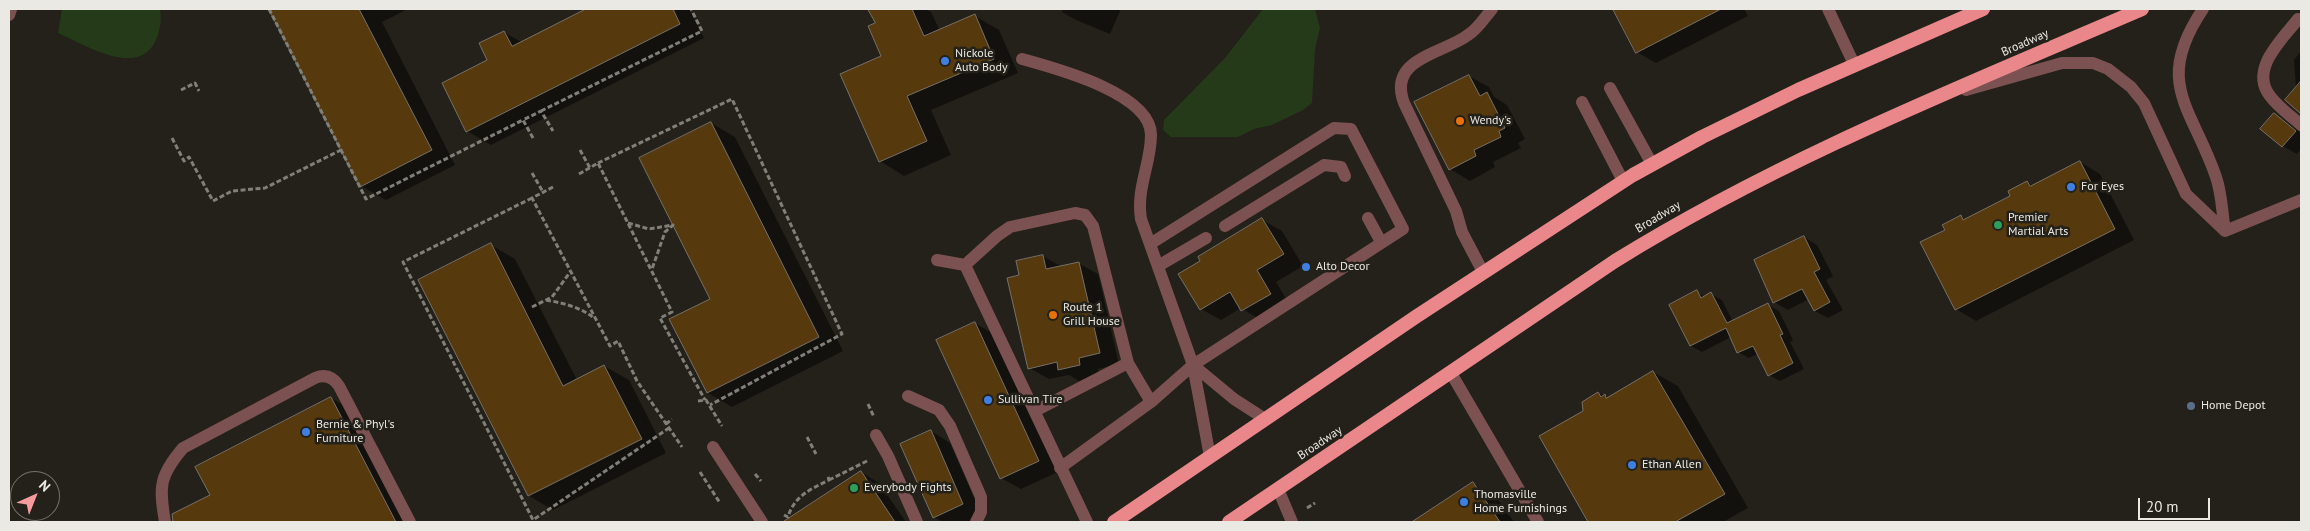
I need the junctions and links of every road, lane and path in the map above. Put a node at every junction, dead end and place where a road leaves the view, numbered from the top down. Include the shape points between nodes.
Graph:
1 (11, 9) edge
2 (269, 9) edge
3 (691, 9) edge
4 (1492, 9) edge
5 (1828, 9) edge
6 (1983, 9) edge
7 (2142, 9) edge
8 (2203, 9) edge
9 (9, 15) edge
10 (2298, 19) dead end
11 (1022, 59) dead end
12 (1854, 64) junction
13 (1610, 88) dead end
14 (181, 90) dead end
15 (199, 91) dead end
16 (1942, 96) junction
17 (1582, 102) dead end
18 (542, 111) junction
19 (523, 120) junction
20 (2301, 125) edge
21 (553, 131) dead end
22 (172, 138) dead end
23 (533, 138) dead end
24 (341, 150) junction
25 (580, 150) dead end
26 (598, 163) junction
27 (1652, 164) junction
28 (590, 168) junction
29 (532, 173) dead end
30 (579, 174) dead end
31 (1346, 176) dead end
32 (1623, 181) junction
33 (553, 187) dead end
34 (543, 192) junction
35 (532, 198) junction
36 (2301, 200) edge
37 (1368, 218) dead end
38 (628, 223) junction
39 (1224, 226) dead end
40 (2225, 231) junction
41 (1206, 238) dead end
42 (1381, 242) junction
43 (1150, 244) junction
44 (937, 260) dead end
45 (966, 264) junction
46 (1158, 266) junction
47 (571, 271) junction
48 (651, 271) junction
49 (1483, 272) junction
50 (546, 300) junction
51 (532, 307) dead end
52 (596, 319) junction
53 (1128, 363) junction
54 (1193, 365) junction
55 (1451, 373) junction
56 (908, 396) dead end
57 (704, 400) junction
58 (698, 401) dead end
59 (1151, 402) junction
60 (868, 404) dead end
61 (710, 405) junction
62 (1034, 411) junction
63 (672, 419) dead end
64 (876, 420) dead end
65 (1265, 420) junction
66 (668, 426) junction
67 (722, 426) dead end
68 (876, 435) dead end
69 (807, 437) dead end
70 (682, 447) dead end
71 (713, 447) dead end
72 (816, 454) dead end
73 (874, 457) dead end
74 (1210, 457) junction
75 (1060, 468) junction
76 (700, 472) dead end
77 (1278, 489) junction
78 (720, 503) dead end
79 (165, 522) edge
80 (410, 522) edge
81 (762, 522) edge
82 (788, 522) edge
83 (916, 522) edge
84 (976, 522) edge
85 (1087, 522) edge
86 (1114, 522) edge
87 (1229, 522) edge
88 (1292, 522) edge
89 (1538, 522) edge

1 - 9 street
2 - 24 path
3 - 18 path via 702,31
4 - 49 street via 1469,35 1414,63 1406,71 1400,86 1404,103
5 - 12 street
6 - 12 highway
7 - 16 highway, Broadway
8 - 40 street via 2182,44 2178,76 2181,92 2216,178
10 - 20 street via 2267,60 2263,80 2270,97
11 - 43 street via 1064,70 1123,97 1145,116 1151,133 1138,202
12 - 27 highway via 1747,114
13 - 27 street
14 - 15 path via 195,83
16 - 40 street via 2062,63 2085,62 2108,69 2131,87 2144,103 2186,194
16 - 55 highway, Broadway via 1805,157 1674,224
17 - 32 street
18 - 19 path
18 - 21 path
19 - 23 path
19 - 24 path via 366,199
22 - 24 path via 184,161 189,157 213,201 232,191 265,188
25 - 28 path
26 - 28 path
26 - 38 path
26 - 61 path via 732,99 842,334
27 - 32 highway
28 - 30 path
29 - 34 path
31 - 39 street via 1341,168 1324,165
32 - 49 highway
33 - 34 path
34 - 35 path
35 - 47 path
35 - 66 path via 402,262 533,520
36 - 40 street
37 - 42 street
38 - 48 path
38 - 48 path via 649,229 673,225 665,232
41 - 46 street
42 - 43 street via 1403,229 1352,129 1334,128
42 - 54 street
43 - 46 street
44 - 45 street
45 - 53 street via 1010,227 1071,213 1085,215 1093,226
45 - 62 street
46 - 54 street
47 - 50 path via 552,297
47 - 52 path
48 - 57 path via 672,312 660,318
49 - 65 highway
50 - 51 path
50 - 52 path via 587,312
52 - 66 path via 610,346 618,341 637,381
53 - 59 street
53 - 62 street
54 - 59 street
54 - 65 street
54 - 74 street
55 - 77 highway, Broadway
55 - 89 street
56 - 84 street via 939,410 950,426 981,497 981,512
57 - 58 path
57 - 61 path
59 - 75 street
60 - 64 path
61 - 67 path
62 - 75 street
63 - 66 path
65 - 74 highway
66 - 70 path
68 - 83 street
69 - 72 path
71 - 81 street
73 - 82 path via 828,478 803,494 791,506 786,516
74 - 86 highway
75 - 85 street
76 - 78 path
77 - 87 highway, Broadway
77 - 88 street
79 - 80 street via 163,479 165,471 183,448 324,376 339,386

